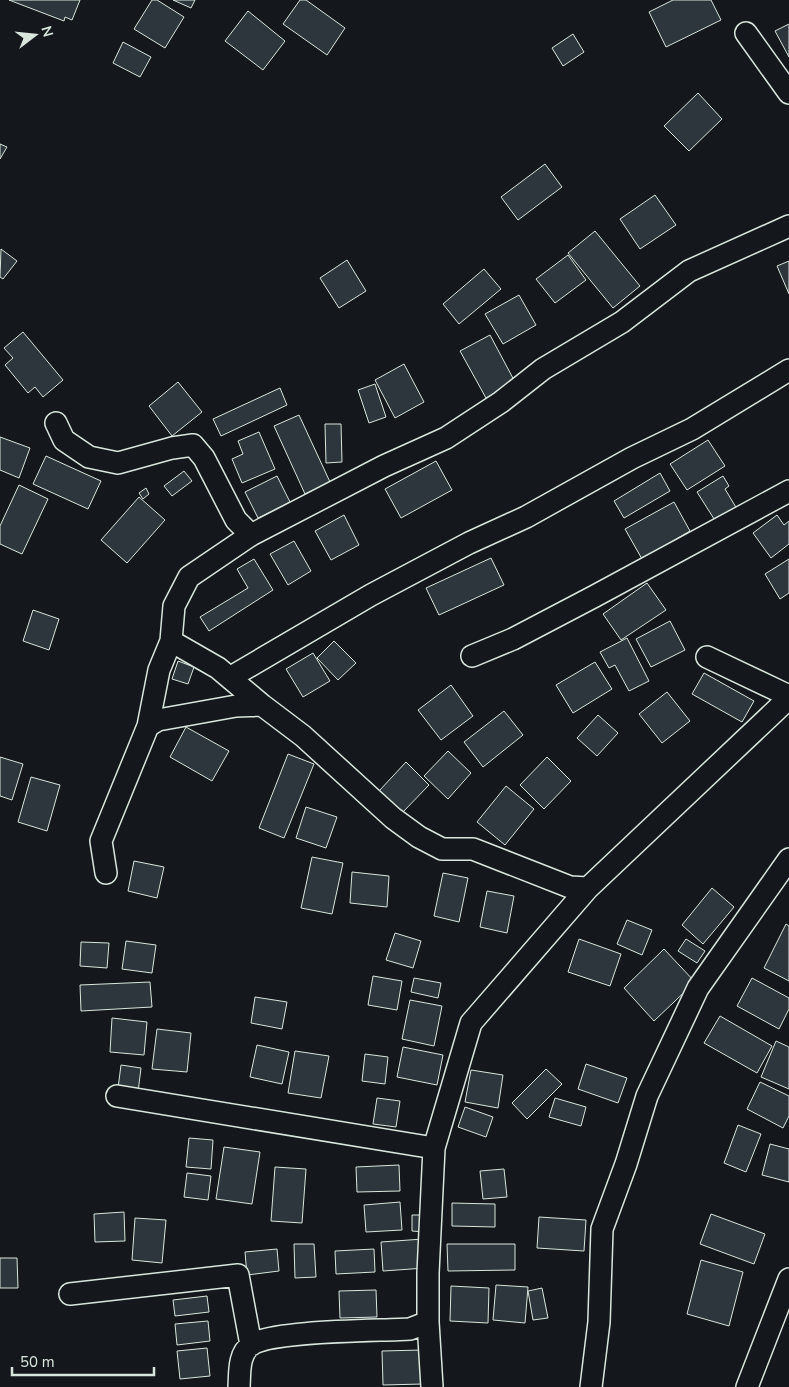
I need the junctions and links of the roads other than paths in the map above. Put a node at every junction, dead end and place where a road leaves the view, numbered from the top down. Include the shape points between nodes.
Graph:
1 (746, 32) dead end
2 (789, 93) edge
3 (789, 226) edge
4 (789, 370) edge
5 (56, 423) dead end
6 (789, 491) edge
7 (251, 535) junction
8 (171, 641) junction
9 (472, 656) dead end
10 (707, 656) dead end
11 (231, 678) junction
12 (789, 697) edge
13 (262, 705) junction
14 (148, 726) junction
15 (789, 859) edge
16 (106, 873) dead end
17 (588, 888) junction
18 (117, 1096) dead end
19 (434, 1148) junction
20 (789, 1279) edge
21 (70, 1294) dead end
22 (428, 1322) junction
23 (251, 1345) junction
24 (238, 1387) edge
25 (432, 1387) edge
26 (591, 1387) edge
27 (747, 1387) edge

1 - 2 street
3 - 7 street via 689,271 622,322 543,369 501,402 446,438 384,466
4 - 11 street via 692,429 371,595
5 - 7 street via 64,440 89,457 118,463 172,448 192,446 204,458 236,520
6 - 9 street via 513,639
7 - 8 street via 189,577 174,606
8 - 11 street
8 - 14 street via 160,670
10 - 12 street
11 - 13 street
12 - 17 street
13 - 14 street via 236,706 158,720
13 - 17 street via 303,736 393,818 419,837 442,849 473,849 570,886
14 - 16 street via 102,841
15 - 26 street via 698,988 647,1096 602,1229 599,1322
17 - 19 street via 471,1023
18 - 19 street
19 - 22 street
20 - 27 street
21 - 23 street via 238,1275
22 - 23 street via 410,1329 276,1336
22 - 25 street
23 - 24 street via 242,1356

